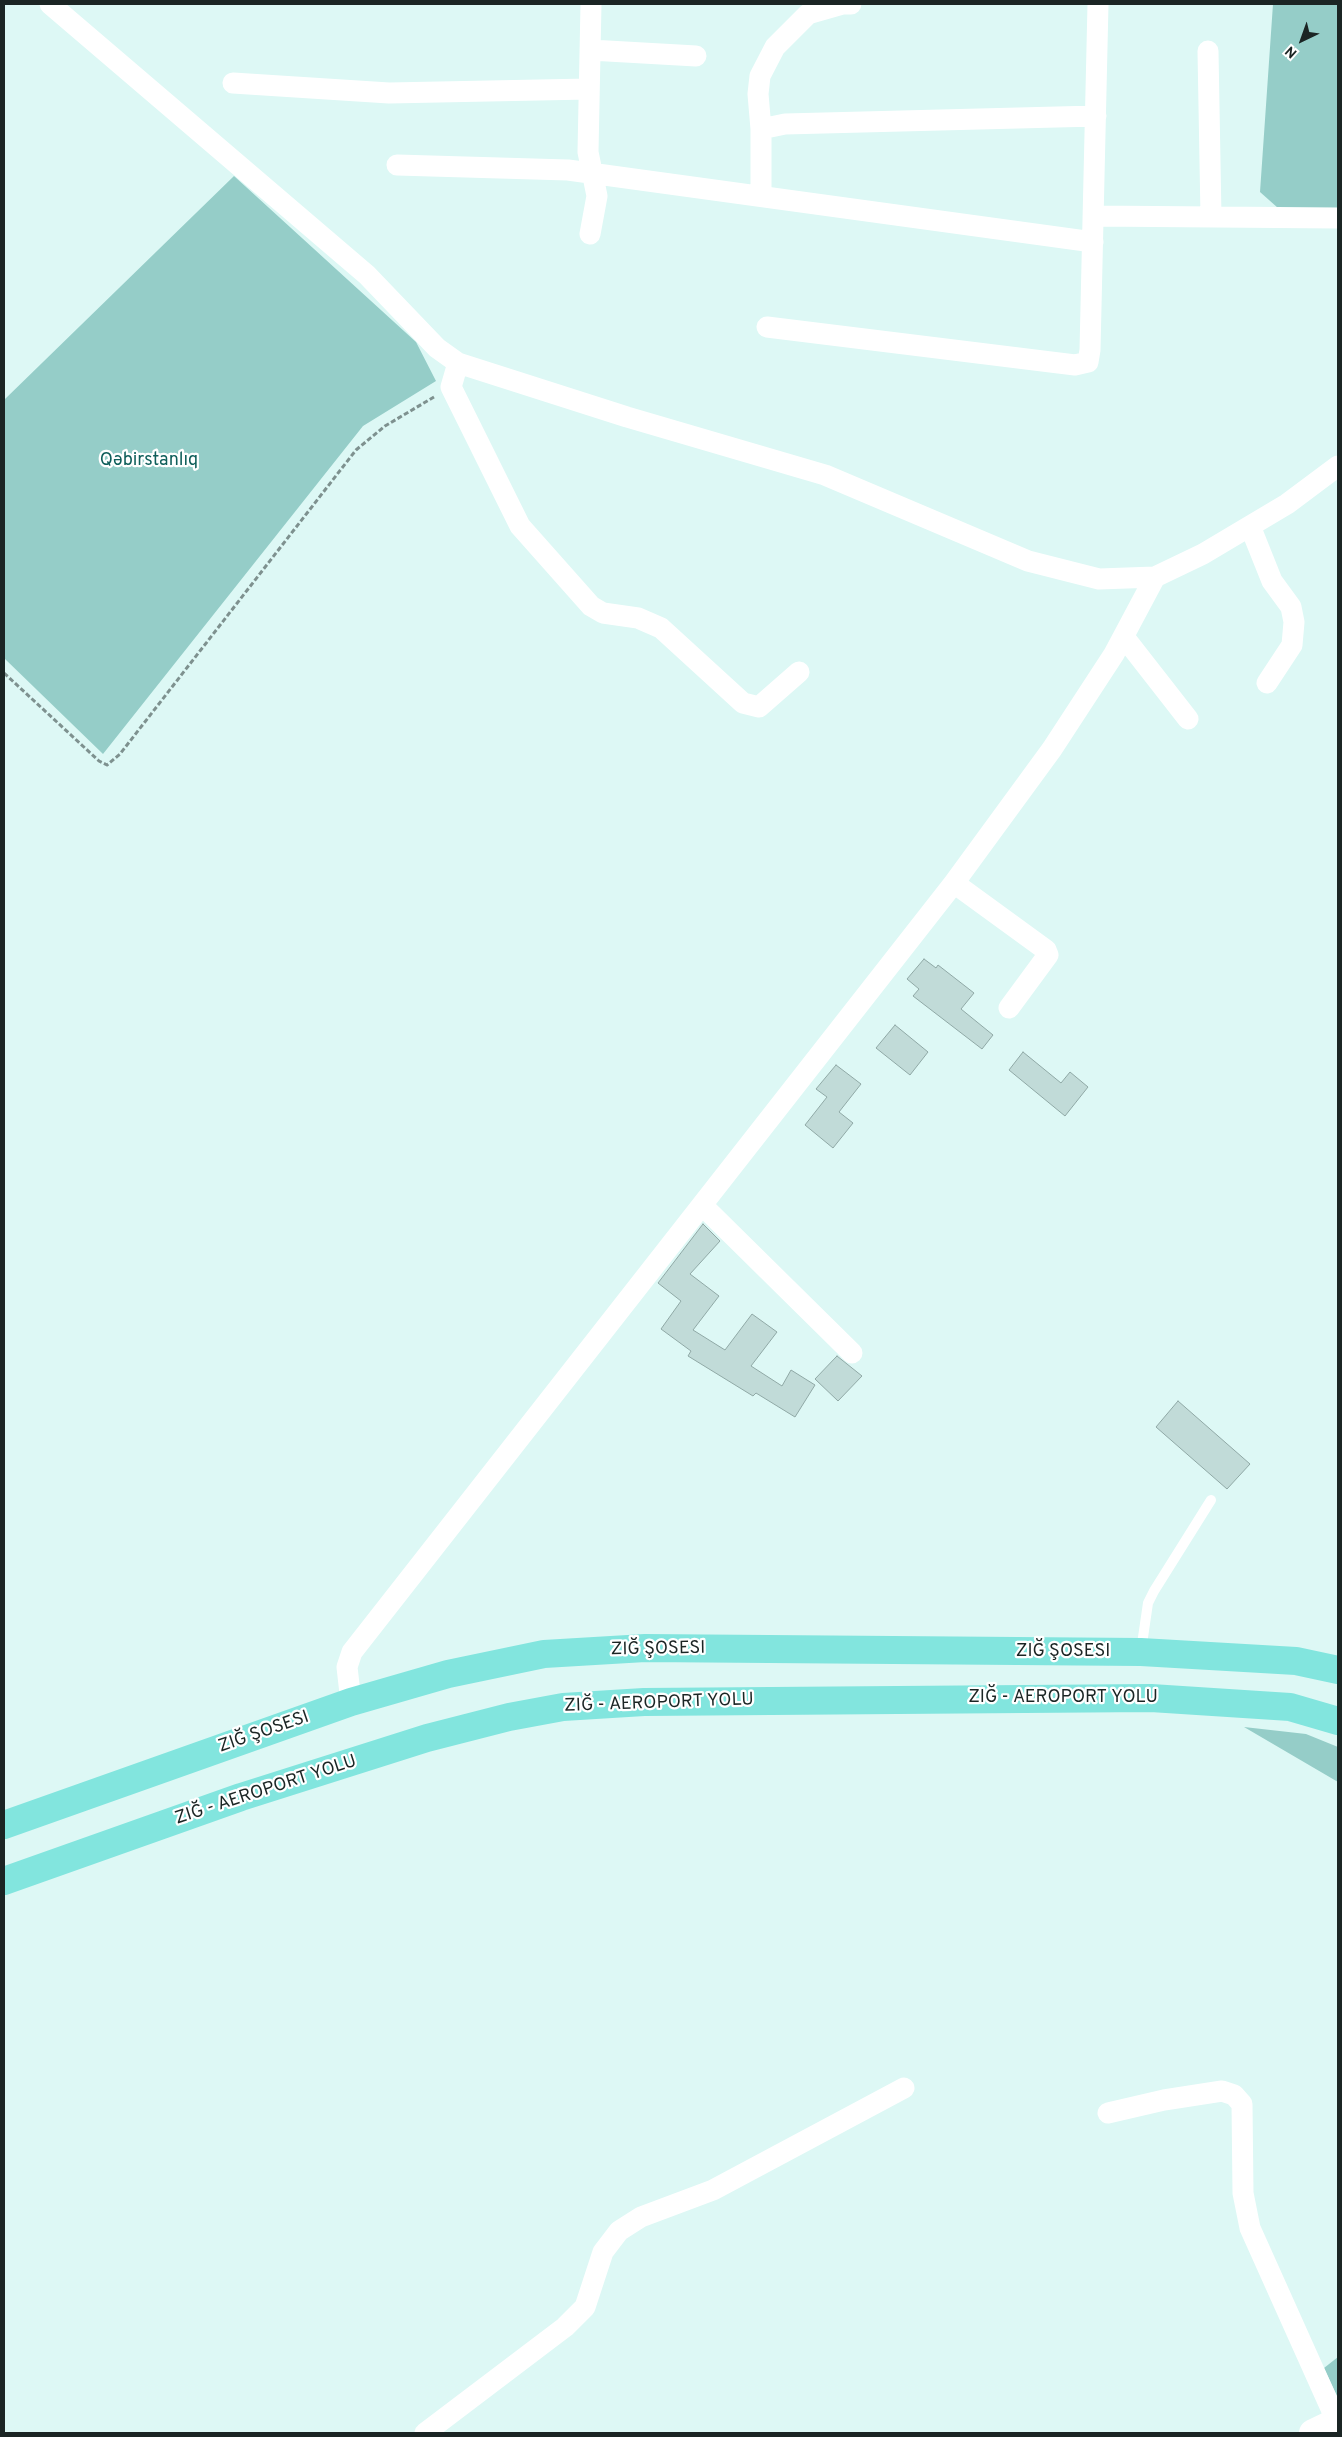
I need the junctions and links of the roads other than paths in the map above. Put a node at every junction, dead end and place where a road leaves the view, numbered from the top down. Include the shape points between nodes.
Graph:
1 (50, 4) edge
2 (591, 4) edge
3 (851, 4) edge
4 (1098, 4) edge
5 (590, 50) junction
6 (1208, 51) dead end
7 (696, 56) dead end
8 (233, 83) dead end
9 (589, 89) junction
10 (1096, 116) junction
11 (761, 128) junction
12 (397, 165) dead end
13 (591, 174) junction
14 (761, 196) junction
15 (1094, 216) junction
16 (1211, 217) junction
17 (1338, 218) edge
18 (590, 234) dead end
19 (1093, 242) junction
20 (767, 326) dead end
21 (458, 363) junction
22 (1338, 466) edge
23 (1250, 526) junction
24 (1155, 577) junction
25 (1124, 637) junction
26 (799, 672) dead end
27 (1267, 683) dead end
28 (1188, 719) dead end
29 (954, 883) junction
30 (1009, 1008) dead end
31 (702, 1205) junction
32 (852, 1353) dead end
33 (1211, 1500) dead end
34 (1141, 1652) junction
35 (1338, 1670) edge
36 (351, 1702) junction
37 (1338, 1721) edge
38 (4, 1825) edge
39 (4, 1881) edge
40 (904, 2088) dead end
41 (1108, 2113) dead end
42 (1338, 2421) edge
43 (425, 2433) edge
44 (1313, 2433) edge

1 - 21 street via 366,275 437,348
2 - 5 street
3 - 11 street via 808,14 774,47 760,76
4 - 10 street
5 - 7 street
5 - 9 street
6 - 16 street
8 - 9 street via 389,93
9 - 13 street
10 - 11 street via 786,124
10 - 15 street
11 - 14 street
12 - 13 street via 568,170
13 - 14 street
13 - 18 street via 598,196
14 - 19 street
15 - 16 street
15 - 19 street
16 - 17 street
19 - 20 street via 1088,362 1075,365
21 - 24 street via 825,475 1028,561 1099,579
21 - 26 street via 451,388 520,526 591,606 603,613 638,618 661,628 743,703 760,707
22 - 23 street via 1287,504
23 - 24 street
23 - 27 street via 1272,581 1291,607 1294,622 1292,645
24 - 25 street
25 - 28 street
25 - 29 street via 1052,749
29 - 30 street via 1046,950 1048,955
29 - 31 street
31 - 32 street
31 - 36 street via 352,1652 347,1667
33 - 34 lane via 1151,1597
34 - 35 highway via 1296,1661
34 - 36 highway via 645,1648 544,1654 448,1674
36 - 38 highway
37 - 39 highway via 1290,1707 1151,1698 673,1701 563,1707 427,1738 240,1798
40 - 43 street via 713,2190 641,2218 619,2231 602,2252 585,2307 565,2327
41 - 42 street via 1222,2090 1234,2095 1242,2104 1243,2193 1250,2228
42 - 44 main road

